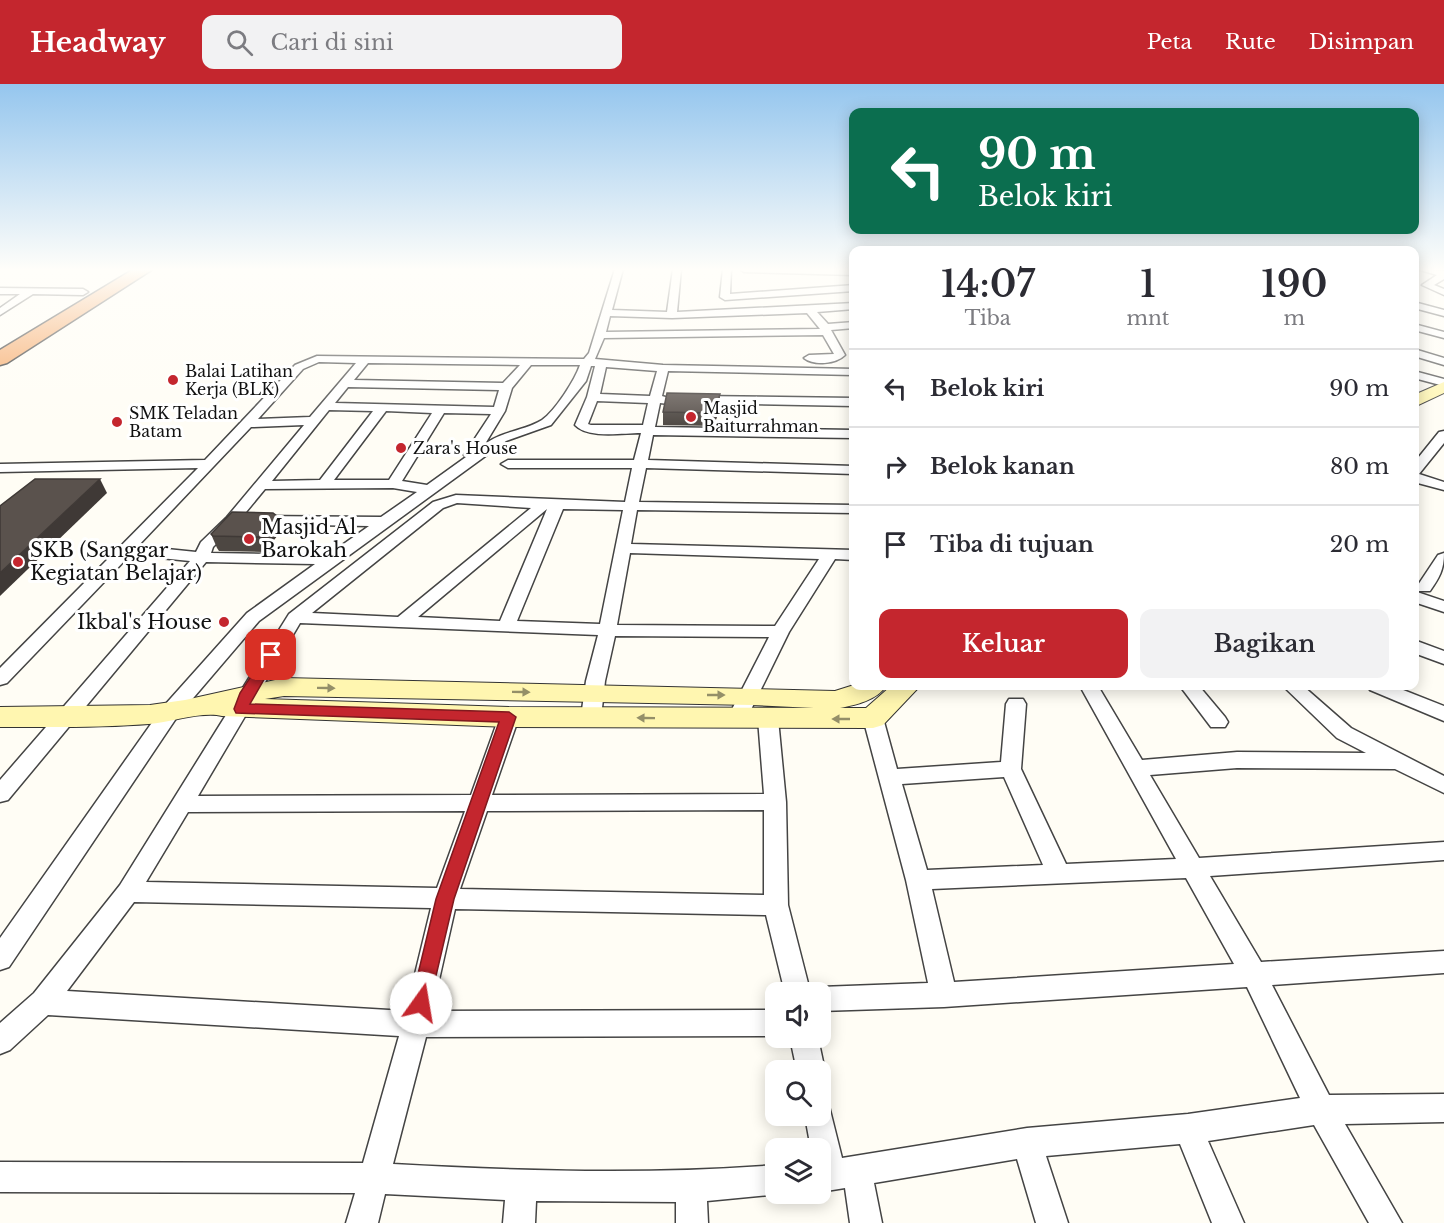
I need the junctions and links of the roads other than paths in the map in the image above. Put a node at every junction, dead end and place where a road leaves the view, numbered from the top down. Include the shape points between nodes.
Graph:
1 (32, 322) edge
2 (59, 322) edge
3 (602, 322) edge
4 (820, 322) edge
5 (1444, 324) edge
6 (849, 326) edge
7 (1419, 328) edge
8 (825, 329) junction
9 (1439, 334) edge
10 (599, 335) junction
11 (0, 341) edge
12 (1419, 354) edge
13 (653, 355) dead end
14 (795, 358) dead end
15 (0, 359) edge
16 (365, 359) junction
17 (594, 360) junction
18 (1444, 362) edge
19 (527, 363) junction
20 (663, 368) junction
21 (849, 372) edge
22 (1419, 376) edge
23 (346, 383) junction
24 (1444, 385) edge
25 (506, 387) junction
26 (593, 397) junction
27 (1419, 397) edge
28 (657, 400) junction
29 (849, 402) edge
30 (324, 406) junction
31 (382, 408) junction
32 (440, 410) junction
33 (499, 411) junction
34 (311, 421) junction
35 (246, 423) junction
36 (649, 430) junction
37 (849, 434) edge
38 (1444, 435) edge
39 (468, 461) junction
40 (207, 464) junction
41 (507, 464) dead end
42 (642, 464) junction
43 (1419, 466) edge
44 (0, 468) edge
45 (849, 470) edge
46 (1419, 478) edge
47 (324, 484) junction
48 (393, 484) junction
49 (260, 485) junction
50 (1444, 486) edge
51 (430, 490) junction
52 (551, 504) junction
53 (630, 505) junction
54 (849, 509) edge
55 (232, 520) junction
56 (388, 522) junction
57 (622, 548) junction
58 (126, 550) junction
59 (849, 555) edge
60 (829, 556) junction
61 (202, 557) junction
62 (1444, 558) edge
63 (329, 560) junction
64 (1419, 588) edge
65 (1419, 589) edge
66 (1419, 590) edge
67 (1444, 595) edge
68 (1444, 607) edge
69 (295, 618) junction
70 (402, 622) junction
71 (507, 625) junction
72 (608, 630) junction
73 (780, 632) junction
74 (1419, 648) edge
75 (1444, 658) edge
76 (0, 679) edge
77 (866, 690) edge
78 (903, 690) edge
79 (1091, 690) edge
80 (1192, 690) edge
81 (1296, 690) edge
82 (1387, 690) edge
83 (751, 696) junction
84 (277, 698) junction
85 (244, 701) junction
86 (1016, 704) dead end
87 (591, 705) junction
88 (799, 709) junction
89 (170, 712) junction
90 (1444, 714) edge
91 (0, 717) edge
92 (509, 717) junction
93 (67, 718) junction
94 (873, 718) junction
95 (737, 719) junction
96 (768, 719) junction
97 (1218, 722) dead end
98 (1395, 761) junction
99 (1136, 768) junction
100 (1011, 769) junction
101 (891, 777) junction
102 (1444, 785) edge
103 (0, 794) edge
104 (477, 802) junction
105 (775, 802) junction
106 (181, 804) junction
107 (1444, 851) edge
108 (1192, 868) junction
109 (1059, 874) junction
110 (918, 880) junction
111 (128, 891) junction
112 (445, 899) junction
113 (777, 905) junction
114 (0, 959) edge
115 (1444, 962) edge
116 (1253, 973) junction
117 (795, 982) edge
118 (945, 995) junction
119 (831, 999) edge
120 (43, 1002) junction
121 (765, 1023) edge
122 (416, 1024) junction
123 (0, 1041) edge
124 (1444, 1108) edge
125 (1321, 1110) junction
126 (822, 1126) edge
127 (1188, 1129) junction
128 (1027, 1143) junction
129 (836, 1175) edge
130 (0, 1178) edge
131 (372, 1178) junction
132 (765, 1181) edge
133 (522, 1186) junction
134 (691, 1187) junction
135 (362, 1223) edge
136 (519, 1223) edge
137 (692, 1223) edge
138 (866, 1223) edge
139 (1052, 1223) edge
140 (1228, 1223) edge
141 (1386, 1223) edge

1 - 11 highway
2 - 15 highway
3 - 10 street
4 - 8 street
5 - 9 street
6 - 8 street
7 - 9 street
8 - 10 street
8 - 14 street via 838,356
10 - 17 street
12 - 18 street
13 - 17 street
16 - 19 street
16 - 23 street
16 - 35 street via 317,359 299,367
17 - 19 street
17 - 20 street
17 - 26 street
17 - 39 street via 547,422 501,438
19 - 25 street
20 - 21 street
20 - 28 street
22 - 24 street
23 - 25 street
23 - 30 street
24 - 27 street
25 - 33 street
26 - 28 street
26 - 36 street via 582,427
28 - 29 street
28 - 36 street
30 - 31 street
30 - 34 street
31 - 32 street
31 - 47 street
32 - 33 street
32 - 48 street
33 - 39 street
34 - 35 street
34 - 49 street
35 - 40 street
36 - 37 street
36 - 42 street
38 - 43 street
39 - 51 street
40 - 44 street
40 - 58 street
41 - 42 street
42 - 45 street
42 - 53 street
46 - 50 street
47 - 48 street
47 - 49 street
48 - 51 street
49 - 55 street
51 - 56 street
52 - 53 street
52 - 69 street via 456,499 438,505
52 - 70 street
52 - 71 street
53 - 54 street
53 - 57 street
55 - 56 street
55 - 61 street via 206,545
56 - 63 street
57 - 60 street
57 - 72 street
58 - 61 street
58 - 76 street
59 - 60 street
60 - 73 street
61 - 63 street
61 - 93 street
62 - 64 street
63 - 89 street via 253,617
65 - 67 street
66 - 68 street
69 - 70 street
69 - 85 street
70 - 71 street
71 - 72 street
72 - 73 street
72 - 87 street
73 - 83 street
74 - 75 street
77 - 88 street via 851,698
78 - 94 street
79 - 99 street
80 - 97 street
81 - 98 street via 1344,734
82 - 90 street
87 -> 83 street
83 - 88 street
83 - 95 street
84 - 85 street
84 -> 87 street
84 - 92 street
85 - 89 street
85 - 106 street
86 - 100 street
87 - 92 street
95 -> 87 street
94 -> 88 street
88 - 96 street
89 - 93 street
89 - 114 street
91 - 93 street
92 - 104 street
93 - 103 street
94 - 101 street
95 - 96 street
96 - 105 street
98 - 99 street via 1237,760
98 - 102 street
99 - 108 street
100 - 101 street
100 - 109 street
101 - 110 street
104 - 105 street
104 - 106 street
104 - 112 street
105 - 113 street
106 - 111 street
107 - 108 street
108 - 109 street
108 - 116 street
109 - 110 street
110 - 118 street
111 - 112 street
111 - 120 street
112 - 113 street
112 - 122 street
113 - 117 street
115 - 116 street
116 - 118 street
116 - 125 street
118 - 119 street
120 - 122 street
120 - 123 street
121 - 122 street
122 - 131 street
124 - 125 street
125 - 127 street
125 - 141 street
126 - 129 street
127 - 128 street
127 - 140 street
128 - 129 street
128 - 139 street
129 - 138 street
130 - 131 street
131 - 133 street
131 - 135 street
132 - 134 street
133 - 134 street
133 - 136 street
134 - 137 street

